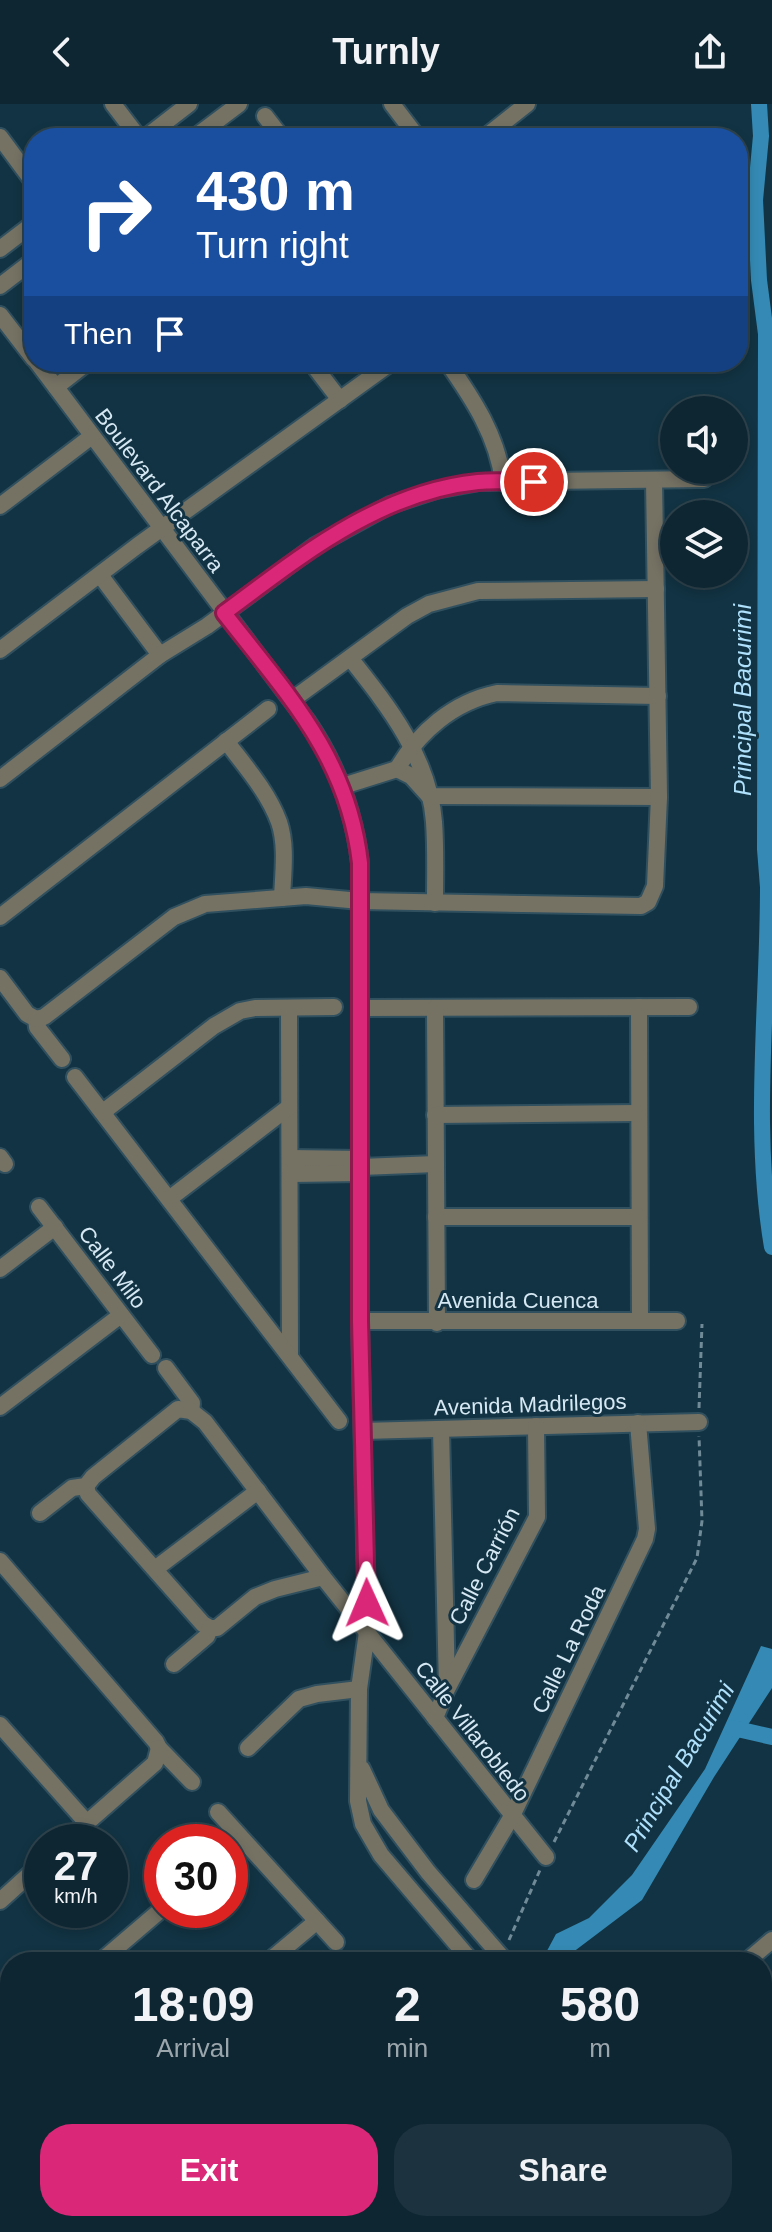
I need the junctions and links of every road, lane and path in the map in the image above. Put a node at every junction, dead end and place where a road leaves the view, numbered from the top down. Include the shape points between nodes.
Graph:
1 (113, 104) edge
2 (189, 104) edge
3 (239, 104) edge
4 (392, 104) edge
5 (527, 104) edge
6 (265, 116) dead end
7 (131, 128) edge
8 (158, 128) edge
9 (207, 128) edge
10 (274, 128) edge
11 (410, 128) edge
12 (497, 128) edge
13 (0, 137) edge
14 (24, 169) edge
15 (24, 231) edge
16 (0, 249) edge
17 (24, 268) edge
18 (0, 286) edge
19 (0, 315) edge
20 (24, 346) edge
21 (44, 372) edge
22 (75, 372) edge
23 (319, 372) edge
24 (378, 372) edge
25 (453, 372) edge
26 (56, 387) junction
27 (340, 400) junction
28 (92, 436) junction
29 (654, 480) junction
30 (660, 480) edge
31 (503, 482) junction
32 (0, 506) edge
33 (161, 530) junction
34 (100, 575) junction
35 (656, 589) junction
36 (224, 613) junction
37 (0, 650) edge
38 (160, 655) junction
39 (350, 658) junction
40 (658, 696) junction
41 (292, 700) junction
42 (268, 709) dead end
43 (226, 741) junction
44 (411, 745) junction
45 (397, 769) junction
46 (0, 779) edge
47 (343, 786) junction
48 (429, 796) junction
49 (659, 797) junction
50 (282, 898) junction
51 (360, 901) junction
52 (435, 903) junction
53 (0, 917) edge
54 (0, 978) edge
55 (334, 1007) dead end
56 (639, 1007) junction
57 (689, 1007) dead end
58 (289, 1008) junction
59 (361, 1008) junction
60 (435, 1008) junction
61 (36, 1019) junction
62 (62, 1059) dead end
63 (75, 1077) dead end
64 (289, 1107) junction
65 (103, 1112) junction
66 (638, 1113) junction
67 (435, 1115) junction
68 (436, 1164) junction
69 (290, 1166) junction
70 (361, 1166) junction
71 (169, 1199) junction
72 (39, 1207) dead end
73 (436, 1217) junction
74 (639, 1217) junction
75 (55, 1227) junction
76 (0, 1269) edge
77 (121, 1315) junction
78 (360, 1321) junction
79 (640, 1321) junction
80 (677, 1321) dead end
81 (437, 1323) junction
82 (702, 1324) dead end
83 (152, 1355) dead end
84 (290, 1356) junction
85 (166, 1368) dead end
86 (0, 1407) edge
87 (191, 1411) junction
88 (339, 1421) dead end
89 (699, 1422) junction
90 (638, 1423) junction
91 (536, 1426) junction
92 (441, 1429) junction
93 (363, 1431) junction
94 (86, 1486) junction
95 (258, 1491) junction
96 (40, 1513) dead end
97 (0, 1561) edge
98 (155, 1569) junction
99 (323, 1577) junction
100 (210, 1628) junction
101 (367, 1632) junction
102 (174, 1664) dead end
103 (359, 1689) junction
104 (447, 1689) junction
105 (435, 1718) junction
106 (0, 1725) edge
107 (159, 1748) junction
108 (248, 1748) dead end
109 (360, 1764) junction
110 (192, 1782) dead end
111 (218, 1812) dead end
112 (512, 1816) junction
113 (87, 1823) joint
114 (225, 1824) edge
115 (248, 1856) edge
116 (546, 1857) junction
117 (24, 1878) edge
118 (474, 1880) dead end
119 (2, 1897) edge
120 (317, 1921) junction
121 (144, 1924) edge
122 (336, 1942) dead end
123 (112, 1952) edge
124 (280, 1952) edge
125 (464, 1952) edge
126 (496, 1952) edge
127 (506, 1952) edge

1 - 7 street
2 - 8 street
3 - 9 street
4 - 11 street
5 - 12 street
6 - 10 street
13 - 14 street
15 - 16 street
17 - 18 street
19 - 20 street, Boulevard Alcaparra
21 - 26 street, Boulevard Alcaparra
22 - 26 street
23 - 27 street
24 - 27 street
25 - 31 street via 484,420
26 - 28 street, Boulevard Alcaparra
27 - 33 street
28 - 32 street
28 - 33 street, Boulevard Alcaparra
29 - 30 street
29 - 31 street
29 - 35 street
31 - 36 street via 436,490 390,505 315,546
33 - 34 street
33 - 36 street, Boulevard Alcaparra
34 - 37 street
34 - 38 street
35 - 39 street via 453,595 407,616
35 - 40 street
36 - 38 street
36 - 41 street, Boulevard Alcaparra
38 - 46 street
39 - 41 street
39 - 44 street
40 - 44 street via 497,693 465,703
40 - 49 street
41 - 47 street, Boulevard Alcaparra via 321,741
42 - 43 street
43 - 50 street via 279,823
43 - 53 street
44 - 45 street
44 - 48 street
45 - 47 street
45 - 48 street
47 - 51 street, Boulevard Alcaparra via 357,835
48 - 49 street
48 - 52 street
49 - 52 street via 655,886 641,906
50 - 51 street
50 - 61 street via 205,904 186,911
51 - 52 street
51 - 59 street, Boulevard Alcaparra
54 - 61 street
55 - 58 street
56 - 57 street
56 - 60 street
56 - 66 street
58 - 64 street
58 - 65 street via 240,1011
59 - 60 street
59 - 70 street, Boulevard Alcaparra
60 - 67 street
61 - 62 street
63 - 65 street
64 - 69 street
64 - 71 street
65 - 71 street
66 - 67 street
66 - 74 street
67 - 68 street
68 - 70 street
68 - 73 street
69 - 70 street
69 - 84 street
70 - 78 street, Boulevard Alcaparra
71 - 84 street
72 - 75 street, Calle Milo
73 - 74 street
73 - 81 street
74 - 79 street
75 - 76 street
75 - 77 street, Calle Milo
77 - 83 street, Calle Milo
77 - 86 street
78 - 81 street, Avenida Cuenca
78 - 93 street, Boulevard Alcaparra
79 - 80 street, Avenida Cuenca
79 - 81 street, Avenida Cuenca
82 - 89 path
84 - 88 street
85 - 87 street, Calle Villarobledo via 192,1403
87 - 94 street via 178,1409
87 - 95 street, Calle Villarobledo
89 - 90 street, Avenida Madrilegos
89 - 116 path via 702,1521 697,1558
90 - 91 street, Avenida Madrilegos
90 - 112 street, Calle La Roda via 645,1539
91 - 92 street, Avenida Madrilegos
91 - 104 street, Calle Carrión via 537,1517
92 - 93 street, Avenida Madrilegos
92 - 104 street
93 - 101 street, Boulevard Alcaparra
94 - 96 street via 72,1488
94 - 98 street
95 - 98 street
95 - 99 street, Calle Villarobledo
97 - 107 street
98 - 100 street
99 - 100 street via 255,1597
99 - 101 street, Calle Villarobledo
100 - 102 street
101 - 103 street, Boulevard Alcaparra
101 - 105 street, Calle Villarobledo
103 - 108 street via 299,1699
103 - 109 street, Boulevard Alcaparra
104 - 105 street, Calle Carrión
105 - 112 street, Calle Villarobledo
106 - 113 street
107 - 110 street
107 - 113 street via 155,1763
109 - 125 street, Boulevard Alcaparra via 358,1801 370,1840
109 - 126 street, Boulevard Alcaparra via 381,1810
111 - 114 street
112 - 116 street, Calle Villarobledo
112 - 118 street, Calle La Roda
115 - 120 street
116 - 127 path
117 - 119 street
120 - 122 street
120 - 124 street
121 - 123 street

